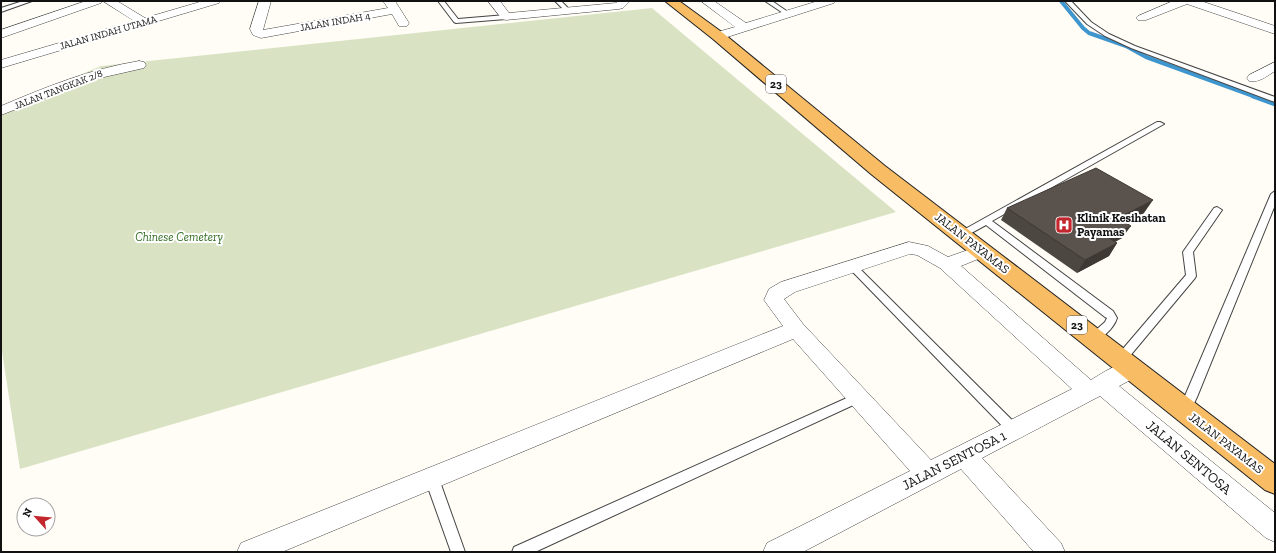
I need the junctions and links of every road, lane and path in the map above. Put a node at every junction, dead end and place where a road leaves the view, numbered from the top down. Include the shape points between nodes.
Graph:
1 (29, 1) edge
2 (96, 1) edge
3 (109, 1) edge
4 (215, 1) edge
5 (265, 1) edge
6 (441, 1) edge
7 (494, 1) edge
8 (558, 1) edge
9 (624, 1) edge
10 (671, 1) edge
11 (707, 1) edge
12 (768, 1) edge
13 (830, 1) edge
14 (1068, 1) edge
15 (1183, 1) edge
16 (1190, 1) edge
17 (392, 5) edge
18 (1, 10) edge
19 (569, 12) junction
20 (788, 14) junction
21 (506, 17) junction
22 (1142, 18) dead end
23 (144, 22) junction
24 (404, 23) dead end
25 (745, 28) junction
26 (1275, 30) edge
27 (1, 34) edge
28 (718, 36) junction
29 (1, 64) edge
30 (139, 64) dead end
31 (1275, 66) edge
32 (1254, 78) dead end
33 (1275, 100) edge
34 (1, 111) edge
35 (1160, 124) dead end
36 (1275, 194) edge
37 (1217, 210) dead end
38 (986, 221) junction
39 (962, 235) junction
40 (982, 252) junction
41 (947, 264) junction
42 (852, 266) junction
43 (796, 329) junction
44 (1092, 338) junction
45 (1126, 364) junction
46 (1096, 388) junction
47 (858, 398) junction
48 (1184, 410) junction
49 (1014, 430) junction
50 (964, 456) junction
51 (928, 474) junction
52 (432, 479) junction
53 (1275, 481) edge
54 (1275, 529) edge
55 (250, 552) edge
56 (458, 552) edge
57 (519, 552) edge
58 (776, 552) edge
59 (1052, 552) edge

1 - 18 lane
2 - 27 street
3 - 23 street
4 - 23 street, JALAN INDAH UTAMA
5 - 17 street, JALAN INDAH 4 via 257,32 261,34
6 - 21 lane via 456,21
7 - 21 street
8 - 19 lane
9 - 19 street via 619,6
10 - 28 highway, JALAN PAYAMAS / 23
11 - 25 street
12 - 20 lane
13 - 20 street
14 - 33 lane via 1089,23 1107,35
15 - 22 street
16 - 26 street
17 - 24 street
19 - 21 street
20 - 25 street
23 - 29 street, JALAN INDAH UTAMA
25 - 28 street
28 - 39 highway, JALAN PAYAMAS / 23 via 878,170
30 - 34 street, JALAN TANGKAK 2/8 via 123,66 78,80
31 - 32 street
35 - 38 lane
36 - 48 lane
37 - 45 lane via 1188,253 1191,276
38 - 39 lane
38 - 44 lane via 1105,310 1112,321
39 - 40 highway, JALAN PAYAMAS / 23
40 - 41 street
40 - 44 highway, JALAN PAYAMAS / 23
41 - 42 street, JALAN SENTOSA via 922,250 909,248
41 - 46 street, JALAN SENTOSA
42 - 43 street, JALAN SENTOSA via 788,287 776,294 774,300
42 - 49 lane
43 - 47 street
43 - 52 street
44 - 45 highway, JALAN PAYAMAS / 23
45 - 46 street, JALAN SENTOSA 1
45 - 48 highway, JALAN PAYAMAS / 23
46 - 49 street, JALAN SENTOSA 1
46 - 54 street, JALAN SENTOSA
47 - 51 street
47 - 57 lane
48 - 53 highway, JALAN PAYAMAS / 23
49 - 50 street, JALAN SENTOSA 1
50 - 51 street, JALAN SENTOSA 1
50 - 59 street
51 - 58 street, JALAN SENTOSA 1
52 - 55 street
52 - 56 lane

